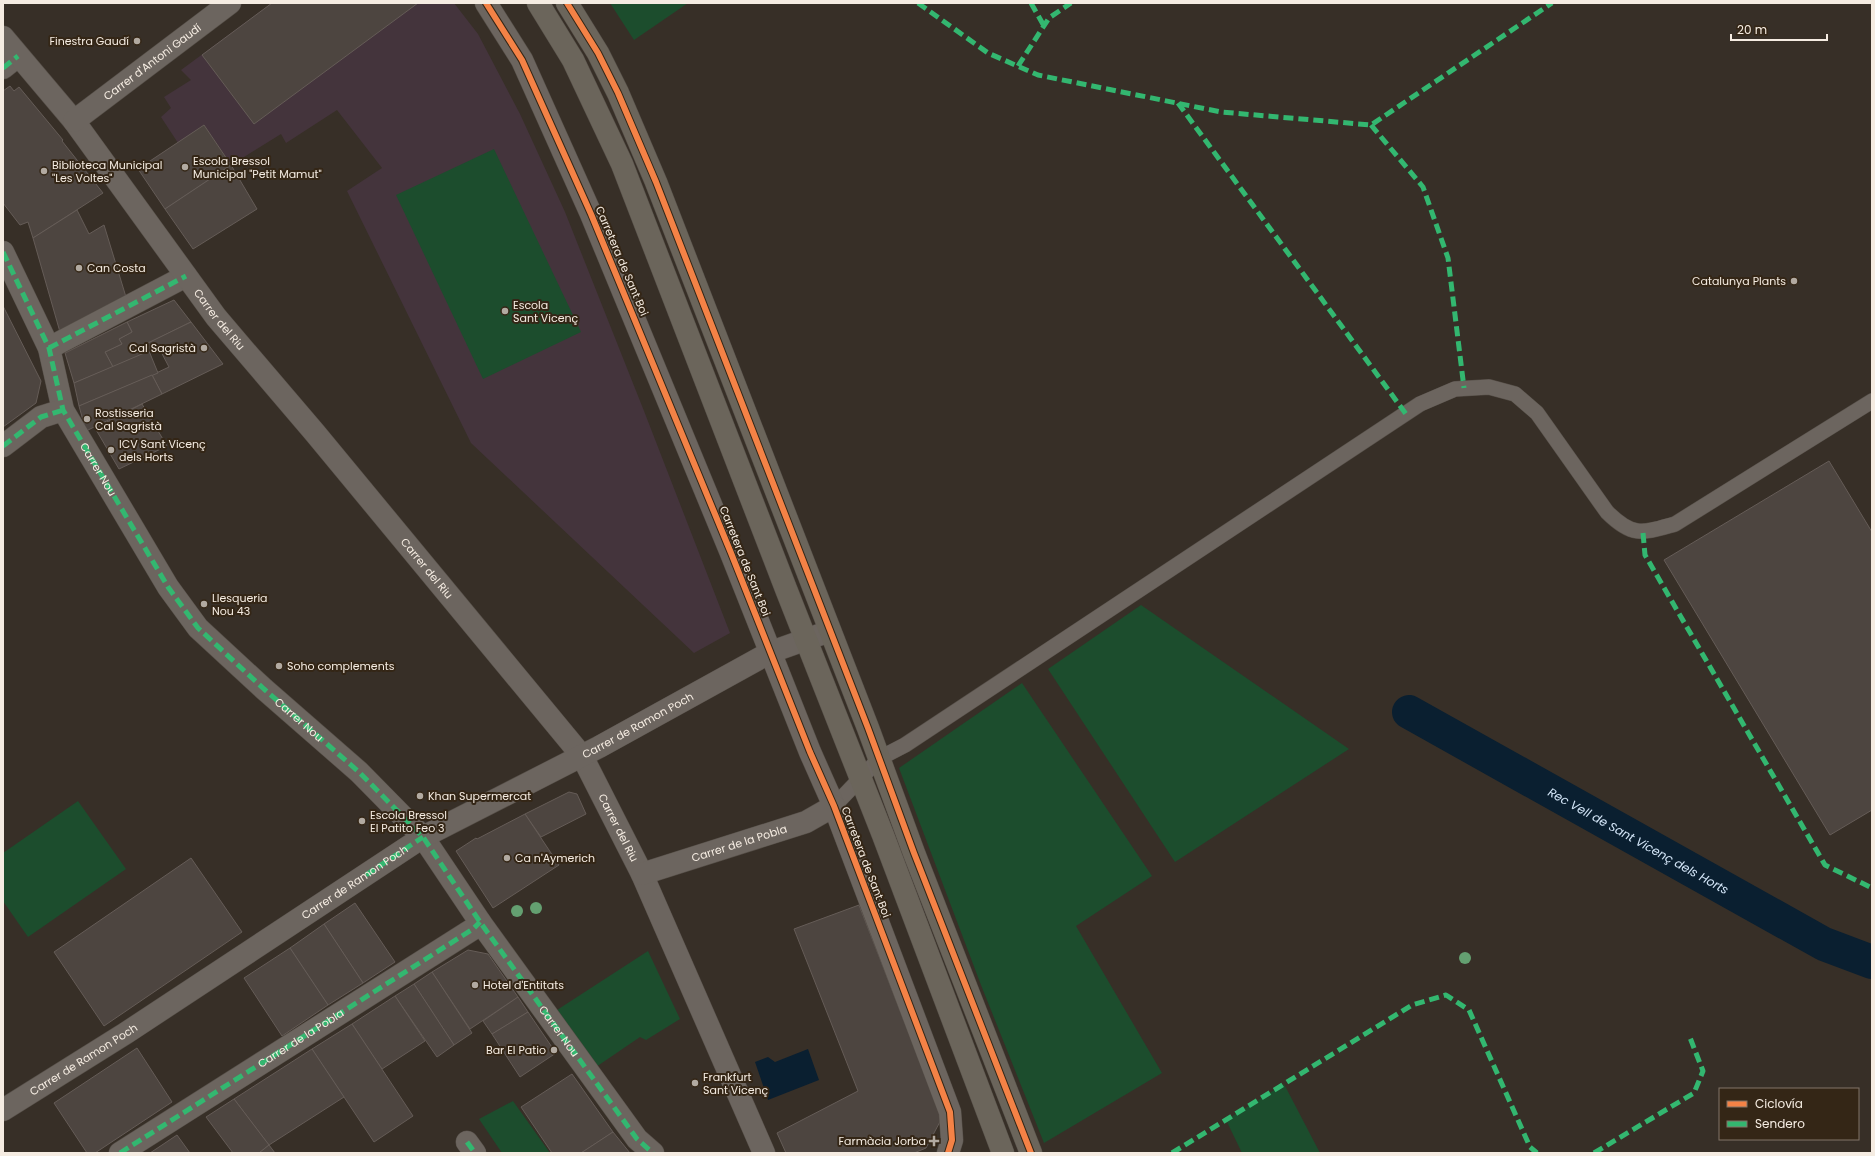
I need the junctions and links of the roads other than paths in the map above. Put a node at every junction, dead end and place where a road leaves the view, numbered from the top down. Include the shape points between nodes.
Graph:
1 (230, 3) edge
2 (486, 3) edge
3 (538, 3) edge
4 (567, 3) edge
5 (3, 37) edge
6 (10, 62) edge
7 (74, 122) junction
8 (3, 252) edge
9 (186, 276) junction
10 (49, 348) junction
11 (1872, 401) edge
12 (63, 410) junction
13 (3, 446) edge
14 (830, 631) junction
15 (806, 639) junction
16 (771, 652) junction
17 (582, 756) junction
18 (880, 758) junction
19 (861, 779) junction
20 (834, 806) junction
21 (424, 837) junction
22 (642, 874) junction
23 (480, 922) junction
24 (3, 1110) edge
25 (950, 1147) edge
26 (120, 1153) edge
27 (653, 1153) edge
28 (764, 1153) edge
29 (1003, 1153) edge
30 (1031, 1153) edge

1 - 7 street, Carrer d'Antoni Gaudí
2 - 16 street, Carretera de Sant Boi via 522,60 592,214
3 - 15 main road via 574,60 622,164
4 - 14 main road via 618,93 653,175
5 - 6 street, Carrer del Riu
6 - 7 street, Carrer del Riu
7 - 9 street, Carrer del Riu
8 - 10 street, Carrer Nou
9 - 10 street
9 - 17 street, Carrer del Riu via 216,318 315,433
10 - 12 street, Carrer Nou
11 - 18 lane via 1675,524 1643,533 1620,525 1608,512 1536,413 1515,394 1489,387 1455,388 1420,404 918,736
12 - 13 street via 41,417
12 - 21 street, Carrer Nou via 168,587 198,628 359,772
14 - 15 street, Carrer de Ramon Poch
14 - 18 main road
15 - 16 street, Carrer de Ramon Poch
15 - 19 main road
16 - 17 street, Carrer de Ramon Poch
16 - 20 street, Carretera de Sant Boi
17 - 21 street, Carrer de Ramon Poch
17 - 22 street, Carrer del Riu
18 - 19 lane
18 - 30 main road via 914,853
19 - 20 lane
19 - 29 main road
20 - 22 street, Carrer de la Pobla via 806,822
20 - 25 street, Carretera de Sant Boi via 950,1112
21 - 23 street, Carrer Nou
21 - 24 street, Carrer de Ramon Poch via 126,1033
22 - 28 street, Carrer del Riu
23 - 26 street, Carrer de la Pobla via 473,929
23 - 27 street, Carrer Nou via 638,1139

